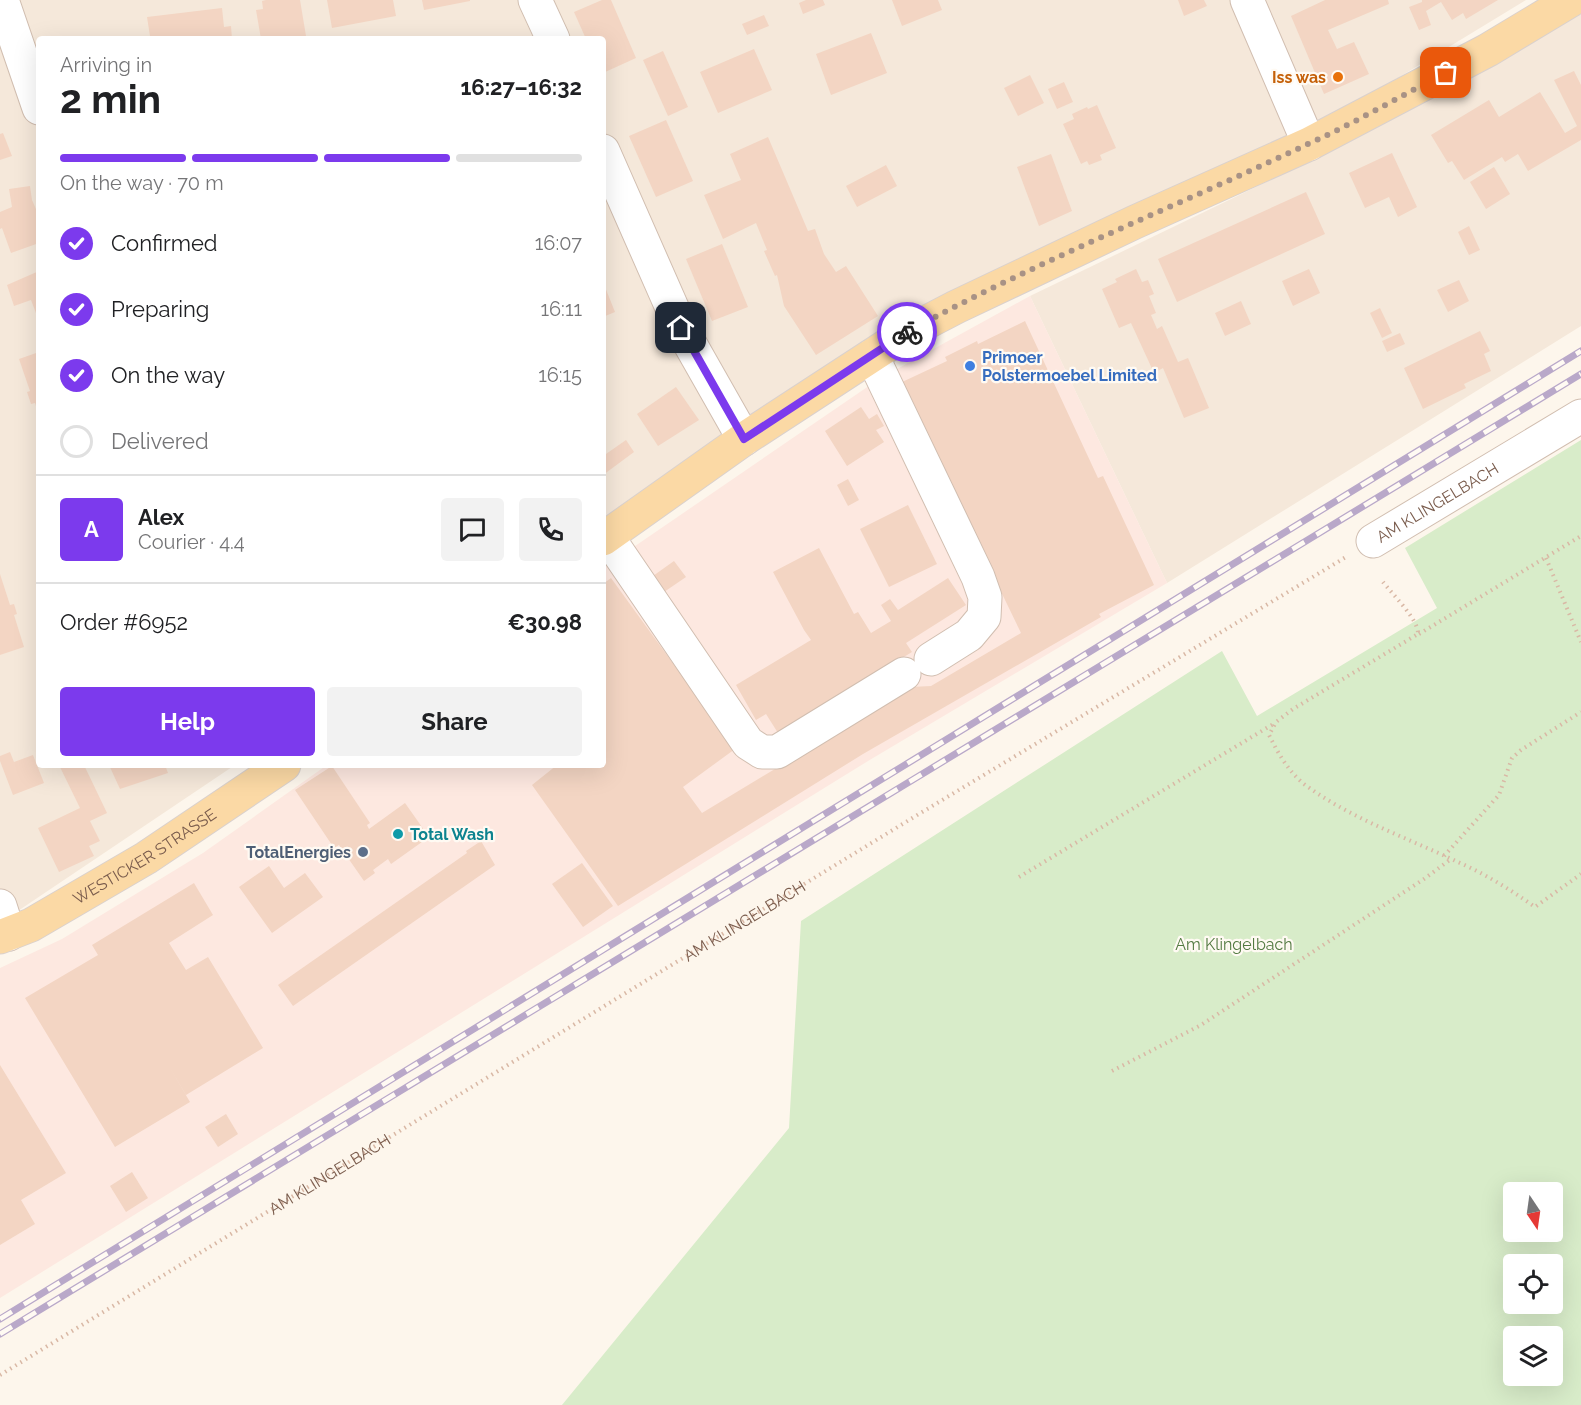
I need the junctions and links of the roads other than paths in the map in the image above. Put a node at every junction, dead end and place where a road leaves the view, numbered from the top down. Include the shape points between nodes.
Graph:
1 (2, 0) edge
2 (535, 0) edge
3 (1247, 0) edge
4 (1572, 0) edge
5 (552, 36) edge
6 (36, 99) edge
7 (1309, 144) junction
8 (606, 165) edge
9 (610, 183) edge
10 (872, 356) junction
11 (1581, 416) edge
12 (744, 439) junction
13 (606, 537) edge
14 (606, 539) edge
15 (1373, 541) road end
16 (274, 768) edge
17 (3, 926) edge

1 - 6 street
2 - 5 street
3 - 7 street
4 - 7 main road via 1488,50
7 - 10 main road via 956,307
8 - 9 street
9 - 12 street via 681,328
10 - 12 main road
10 - 14 street via 985,597 984,617 969,635 777,752 762,752 748,743 724,711
11 - 15 street, AM KLINGELBACH
12 - 13 main road
16 - 17 main road, WESTICKER STRASSE via 146,858 31,925

